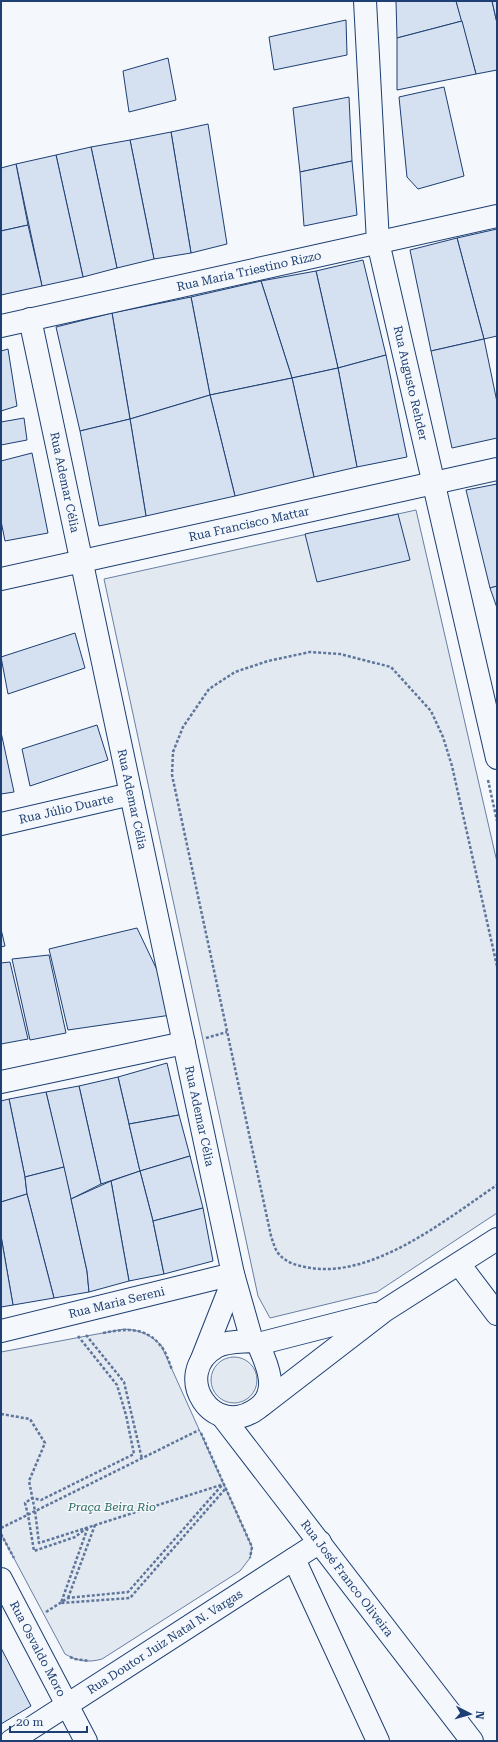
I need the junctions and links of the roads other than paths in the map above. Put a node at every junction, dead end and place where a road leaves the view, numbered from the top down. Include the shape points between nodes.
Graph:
1 (365, 1) edge
2 (497, 216) edge
3 (378, 242) junction
4 (30, 320) junction
5 (1, 326) edge
6 (497, 469) edge
7 (433, 483) junction
8 (82, 561) junction
9 (1, 579) edge
10 (493, 726) edge
11 (497, 758) edge
12 (132, 794) junction
13 (1, 824) edge
14 (194, 1040) junction
15 (1, 1082) edge
16 (497, 1239) edge
17 (459, 1264) junction
18 (233, 1276) junction
19 (384, 1311) junction
20 (497, 1314) edge
21 (1, 1331) edge
22 (255, 1342) junction
23 (198, 1369) junction
24 (262, 1405) junction
25 (222, 1416) junction
26 (320, 1542) junction
27 (294, 1559) junction
28 (1, 1579) edge
29 (67, 1704) junction
30 (10, 1741) edge
31 (86, 1741) edge
32 (378, 1741) edge
33 (472, 1741) edge

1 - 3 street, Rua Augusto Rehder
2 - 3 street, Rua Maria Triestino Rizzo
3 - 4 street, Rua Maria Triestino Rizzo
3 - 7 street, Rua Augusto Rehder
4 - 5 street, Rua Maria Triestino Rizzo
4 - 8 street, Rua Ademar Célia
6 - 7 street, Rua Francisco Mattar
7 - 8 street, Rua Francisco Mattar
7 - 10 street, Rua Augusto Rehder
8 - 9 street, Rua Francisco Mattar
8 - 12 street, Rua Ademar Célia
10 - 11 street, Rua Augusto Rehder
12 - 13 street, Rua Júlio Duarte
12 - 14 street, Rua Ademar Célia
14 - 15 street
14 - 18 street, Rua Ademar Célia
16 - 17 street
17 - 19 street
17 - 20 street
18 - 21 street, Rua Maria Sereni
18 - 22 street, Rua Ademar Célia
18 - 23 street
19 - 22 street
19 - 24 street
22 - 23 street via 231,1343 217,1347 205,1356
22 - 24 street via 267,1364 271,1378 269,1392
23 - 25 street via 196,1383 200,1398 209,1409
24 - 25 street via 250,1414 236,1418
25 - 26 street, Rua José Franco Oliveira
26 - 27 street, Rua Doutor Juiz Natal N. Vargas
26 - 33 street, Rua José Franco Oliveira
27 - 29 street, Rua Doutor Juiz Natal N. Vargas
27 - 32 street
28 - 29 street, Rua Osvaldo Moro
29 - 30 street, Rua Doutor Juiz Natal N. Vargas
29 - 31 street, Rua Osvaldo Moro

